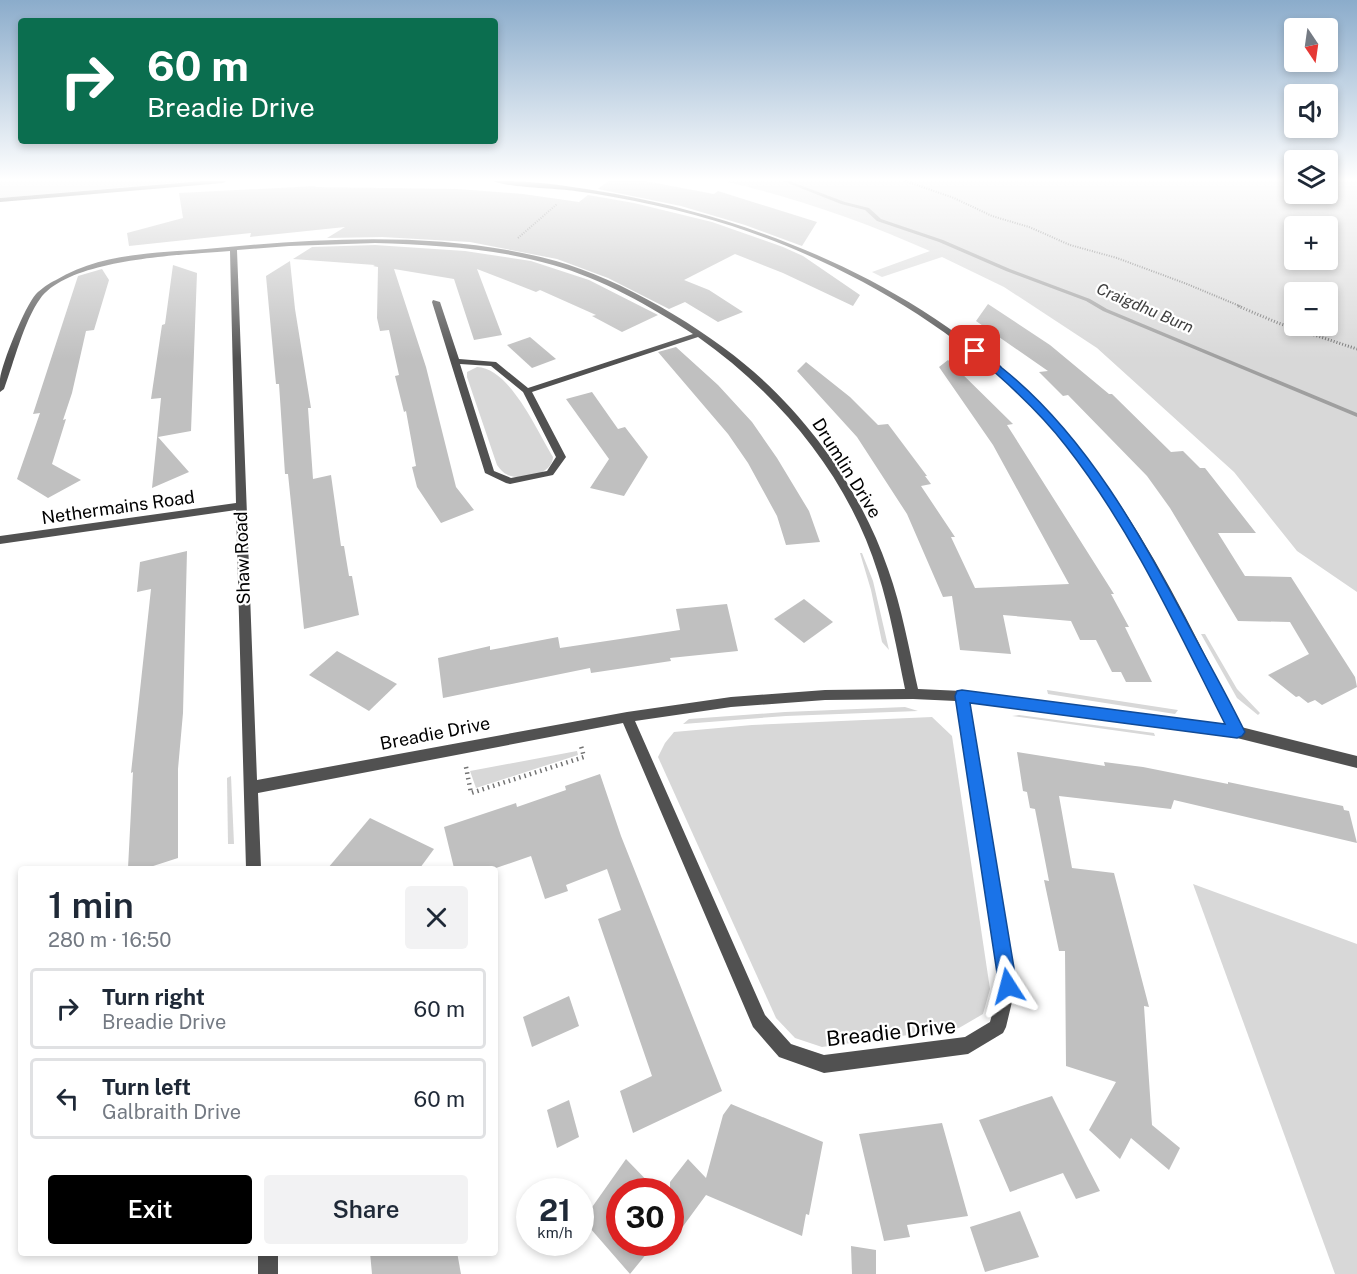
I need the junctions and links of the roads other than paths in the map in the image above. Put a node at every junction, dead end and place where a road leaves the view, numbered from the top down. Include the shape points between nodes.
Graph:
1 (346, 240) edge
2 (364, 240) edge
3 (778, 240) edge
4 (233, 248) junction
5 (436, 302) dead end
6 (700, 334) junction
7 (454, 361) junction
8 (0, 389) edge
9 (527, 390) junction
10 (240, 506) junction
11 (0, 540) edge
12 (913, 694) junction
13 (962, 696) junction
14 (627, 717) junction
15 (1237, 732) junction
16 (1357, 762) edge
17 (250, 788) junction
18 (252, 866) edge
19 (267, 1256) edge
20 (268, 1274) edge

1 - 4 street, Drumlin Drive
2 - 6 street, Drumlin Drive via 502,252 571,268 664,312
3 - 15 street via 865,278 934,321 1006,376 1040,409 1112,502 1149,562
4 - 8 street, Drumlin Drive via 112,262 48,287 36,297
4 - 10 street, Shaw Road
5 - 7 street
6 - 9 street
6 - 12 street, Drumlin Drive via 776,398 811,436 845,490 870,536 884,578
7 - 9 street via 493,364
7 - 9 street via 490,473 510,481 550,473 561,457
10 - 11 street, Nethermains Road
10 - 17 street, Shaw Road
12 - 13 street, Breadie Drive
12 - 14 street, Breadie Drive via 731,702
13 - 14 street, Breadie Drive via 1008,986 997,1027 968,1045 824,1064 784,1051 759,1022
13 - 15 street, Breadie Drive
14 - 17 street, Breadie Drive
15 - 16 street, Breadie Drive
17 - 18 street, Shaw Road
19 - 20 street

